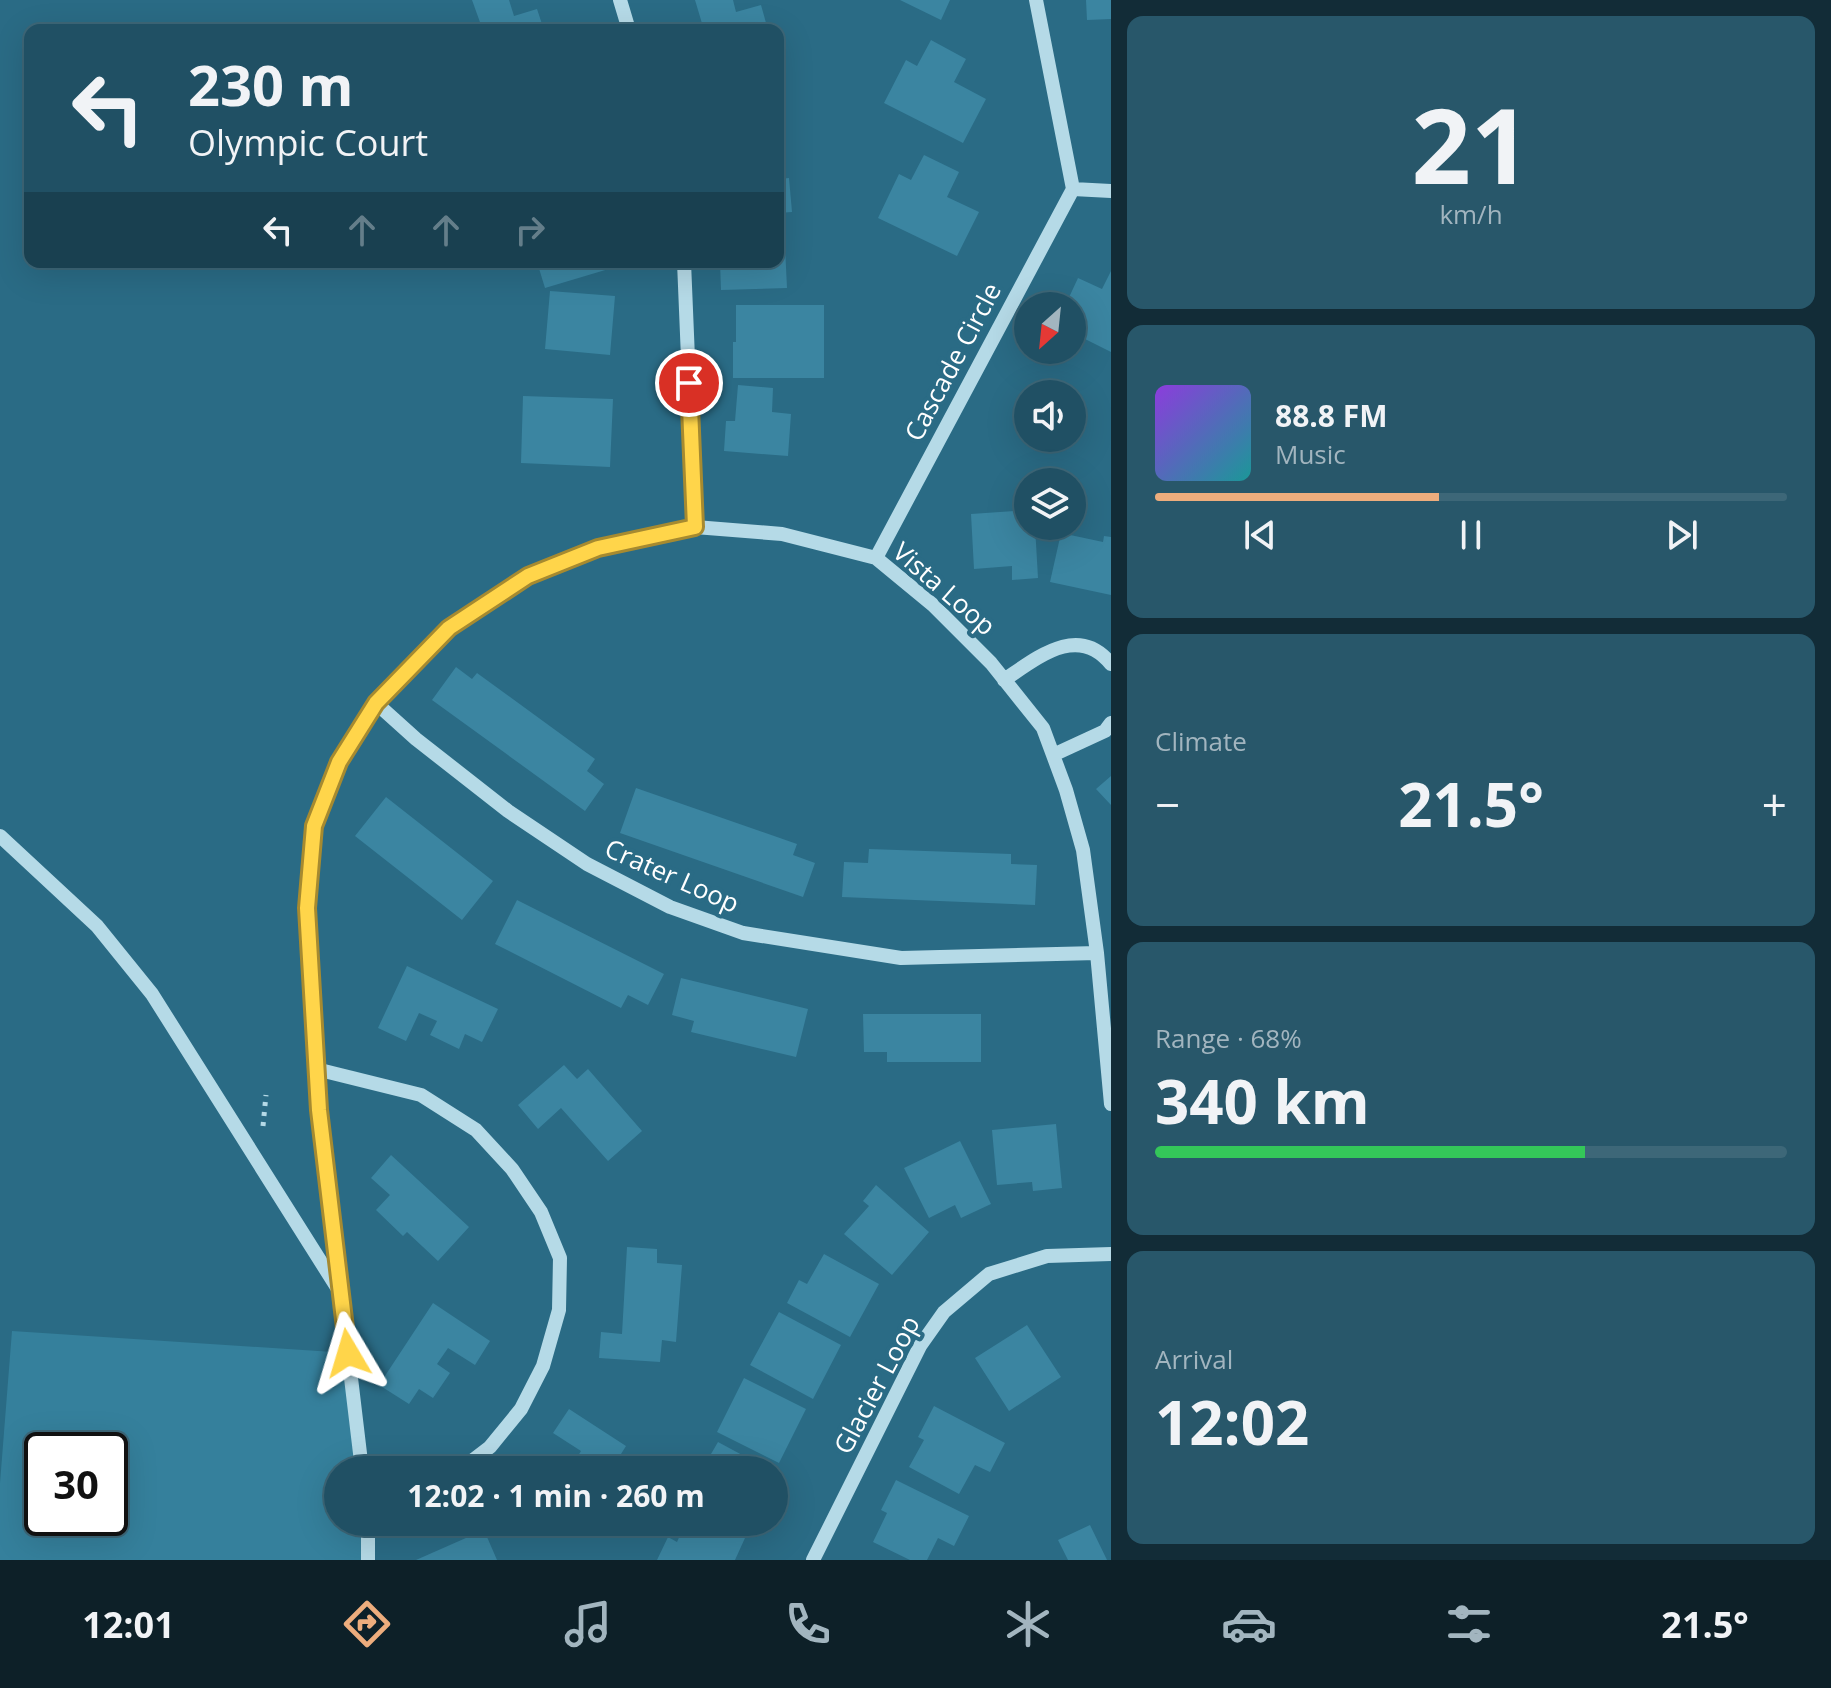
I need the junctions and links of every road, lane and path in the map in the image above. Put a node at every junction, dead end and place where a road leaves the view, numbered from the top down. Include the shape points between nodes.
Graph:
1 (620, 0) edge
2 (1036, 0) edge
3 (627, 24) edge
4 (1073, 189) junction
5 (1111, 191) edge
6 (684, 268) edge
7 (695, 527) junction
8 (876, 558) junction
9 (1111, 664) edge
10 (1004, 680) junction
11 (376, 703) junction
12 (1111, 723) edge
13 (1053, 755) junction
14 (0, 836) edge
15 (1097, 953) junction
16 (1109, 1044) edge
17 (316, 1069) junction
18 (1111, 1104) edge
19 (1111, 1254) edge
20 (341, 1292) junction
21 (360, 1456) edge
22 (478, 1456) edge
23 (368, 1536) edge
24 (368, 1560) edge
25 (813, 1560) edge

1 - 3 street
2 - 4 street
4 - 5 street
4 - 8 street, Cascade Circle
6 - 7 street
7 - 8 street, Vista Loop via 782,534
7 - 11 street, Vista Loop via 598,548 528,576 449,628
8 - 10 street, Vista Loop via 933,605
9 - 10 street via 1101,651 1063,646
10 - 13 street, Vista Loop via 1043,728
11 - 15 street, Crater Loop via 497,802 587,864 670,907 743,933 901,958
11 - 17 street, Vista Loop via 339,762 314,826 307,908
12 - 13 street via 1105,731
13 - 15 street, Vista Loop via 1083,850
14 - 20 street via 97,926 152,994
15 - 16 street, Vista Loop
16 - 18 street, Vista Loop
17 - 20 street, Vista Loop
17 - 22 street via 421,1095 476,1130 541,1212 560,1258 559,1310 543,1366 521,1409
19 - 25 street, Glacier Loop via 1047,1256 989,1274 944,1312 920,1346
20 - 21 street, Vista Loop
23 - 24 street

